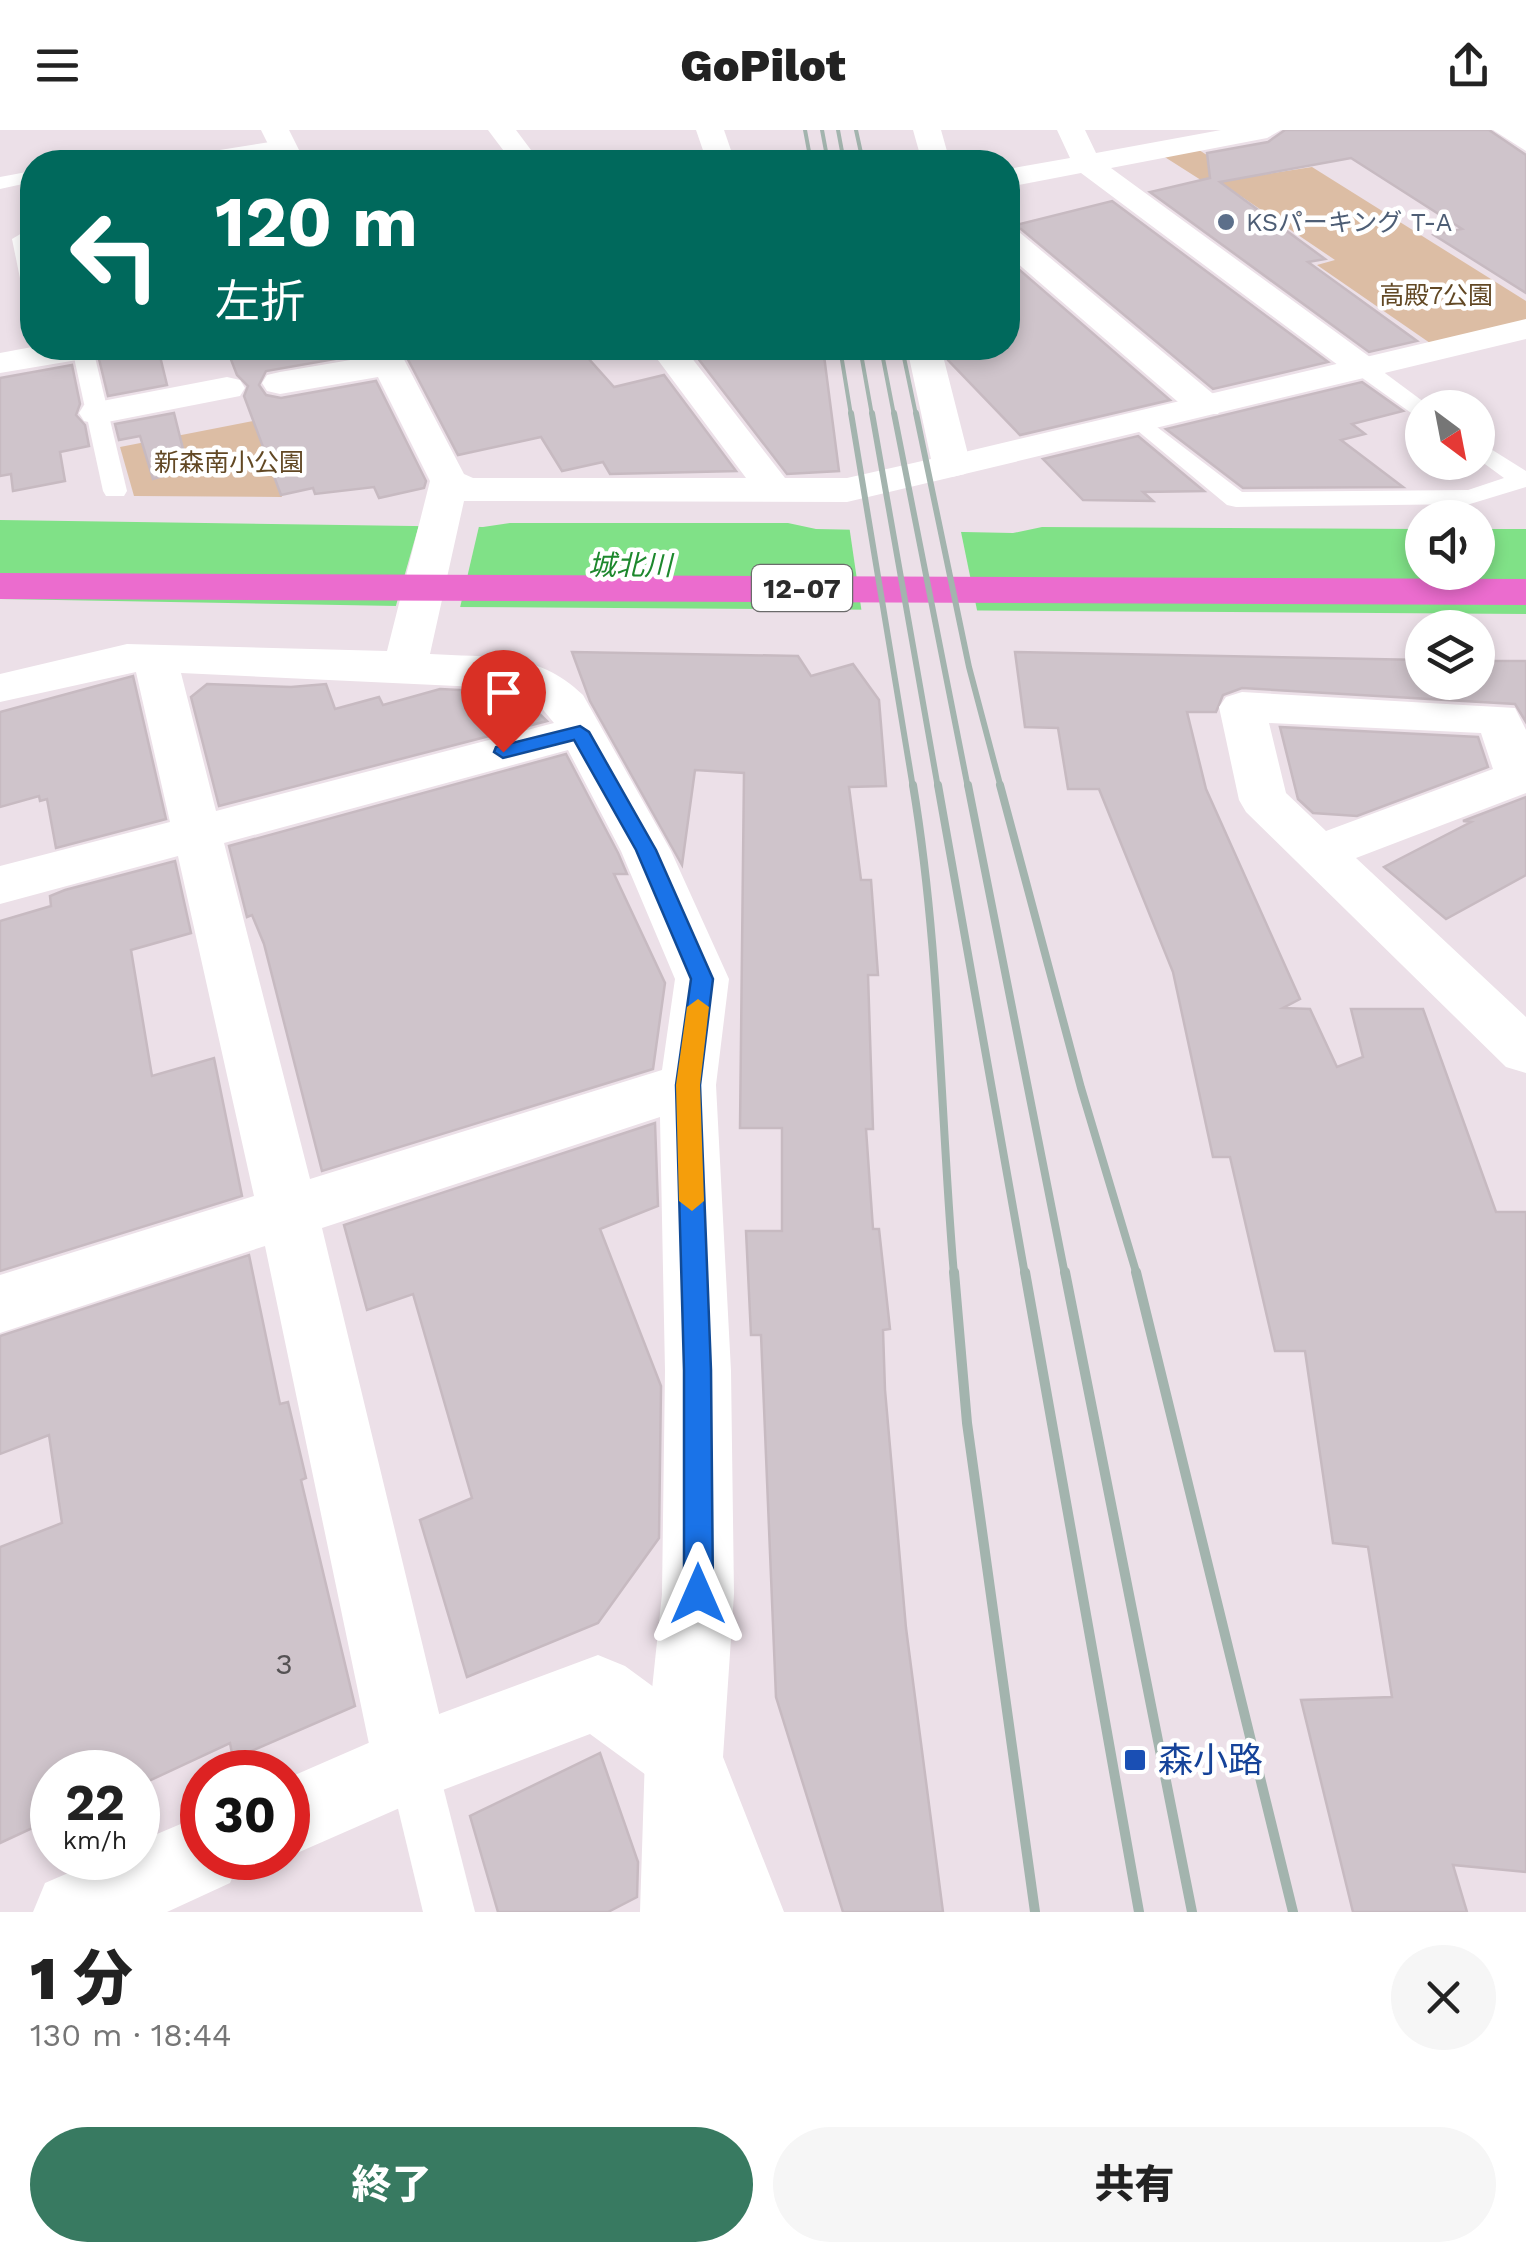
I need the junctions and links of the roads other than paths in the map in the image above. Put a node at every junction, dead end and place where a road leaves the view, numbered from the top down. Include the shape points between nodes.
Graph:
1 (1071, 130) edge
2 (1507, 130) edge
3 (1260, 131) edge
4 (1526, 144) edge
5 (283, 146) edge
6 (255, 150) edge
7 (1087, 164) junction
8 (1020, 176) edge
9 (1020, 250) edge
10 (1526, 328) edge
11 (88, 360) edge
12 (369, 360) edge
13 (387, 360) edge
14 (675, 360) edge
15 (927, 360) edge
16 (1362, 367) junction
17 (280, 383) dead end
18 (227, 388) dead end
19 (1405, 398) edge
20 (1206, 406) junction
21 (97, 413) junction
22 (1140, 421) junction
23 (1495, 460) edge
24 (952, 466) junction
25 (775, 491) junction
26 (115, 492) dead end
27 (448, 492) junction
28 (0, 549) edge
29 (1405, 559) edge
30 (1495, 560) edge
31 (1526, 560) edge
32 (0, 586) edge
33 (1526, 592) edge
34 (410, 649) junction
35 (156, 662) junction
36 (0, 688) edge
37 (580, 732) junction
38 (199, 831) junction
39 (1319, 853) junction
40 (0, 885) edge
41 (1526, 1052) edge
42 (688, 1085) junction
43 (288, 1212) junction
44 (0, 1304) edge
45 (684, 1756) junction
46 (412, 1763) junction
47 (310, 1808) edge
48 (180, 1866) edge
49 (74, 1912) edge
50 (449, 1912) edge
51 (681, 1912) edge
52 (743, 1912) edge

1 - 7 street
2 - 4 street
3 - 7 street
5 - 6 lane
7 - 8 street
7 - 16 street
9 - 20 street
10 - 16 street
11 - 21 lane
12 - 17 street
13 - 27 street
14 - 25 street
15 - 24 street
16 - 19 lane
16 - 20 street
18 - 21 street
20 - 22 street
21 - 26 lane
22 - 23 lane via 1236,500 1470,497 1523,480
22 - 24 street
24 - 25 street via 848,490
25 - 27 street
27 - 34 street
28 - 29 highway
30 - 31 highway
32 - 33 highway, 12-07
34 - 35 street
34 - 37 street via 546,684
35 - 36 street via 128,658
35 - 38 street
37 - 38 street
37 - 42 street via 646,850 702,979
38 - 40 street
38 - 43 street
39 - 39 street via 1263,800 1242,707 1500,719 1520,778
39 - 41 street
42 - 43 street
42 - 45 street via 698,1594
43 - 44 street
43 - 46 street
45 - 46 street via 598,1693
45 - 51 street
45 - 52 street
46 - 47 street
46 - 50 lane
48 - 49 street

